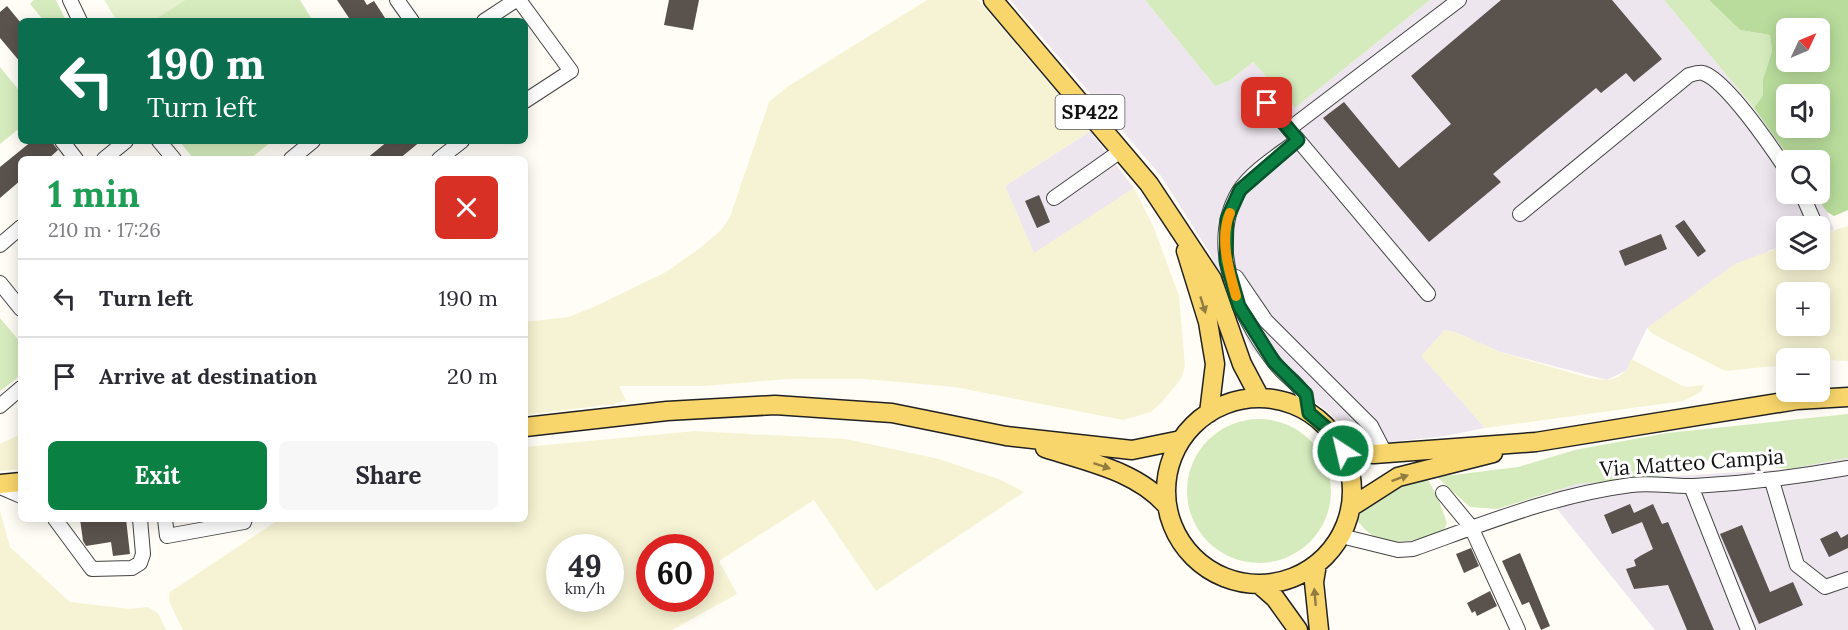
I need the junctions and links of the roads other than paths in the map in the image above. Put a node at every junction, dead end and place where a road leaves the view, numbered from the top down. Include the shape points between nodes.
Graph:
1 (70, 0) edge
2 (397, 0) edge
3 (518, 0) edge
4 (993, 0) edge
5 (1459, 0) edge
6 (79, 18) edge
7 (410, 18) edge
8 (489, 18) edge
9 (1256, 90) dead end
10 (528, 99) edge
11 (1289, 129) junction
12 (1298, 140) junction
13 (64, 144) edge
14 (122, 144) edge
15 (162, 144) edge
16 (309, 144) edge
17 (457, 144) edge
18 (1122, 150) junction
19 (74, 156) edge
20 (108, 156) edge
21 (172, 156) edge
22 (295, 156) edge
23 (443, 156) edge
24 (1776, 156) edge
25 (1053, 198) dead end
26 (1520, 214) dead end
27 (18, 230) edge
28 (1179, 230) junction
29 (0, 245) edge
30 (1226, 261) junction
31 (0, 283) edge
32 (1428, 294) dead end
33 (18, 305) edge
34 (18, 391) edge
35 (1848, 397) edge
36 (1260, 398) junction
37 (0, 406) edge
38 (1209, 413) junction
39 (1309, 413) junction
40 (528, 427) edge
41 (1006, 436) junction
42 (1181, 440) junction
43 (1343, 451) junction
44 (1385, 453) junction
45 (1452, 455) junction
46 (1848, 468) edge
47 (1772, 481) junction
48 (18, 482) edge
49 (0, 485) edge
50 (1691, 486) junction
51 (1443, 493) dead end
52 (18, 494) edge
53 (1167, 506) junction
54 (1351, 507) junction
55 (57, 522) edge
56 (140, 522) edge
57 (165, 522) edge
58 (244, 522) edge
59 (1471, 527) junction
60 (1341, 536) junction
61 (1317, 564) junction
62 (1848, 579) edge
63 (1259, 584) junction
64 (1298, 630) edge
65 (1319, 630) edge
66 (1518, 630) edge
67 (1748, 630) edge

1 - 6 street
2 - 7 street
3 - 8 street
3 - 10 street via 571,71
4 - 18 main road, SP422
5 - 11 street
9 - 11 street
11 - 12 street
12 - 30 street via 1240,190 1227,219
12 - 32 street
13 - 19 street
14 - 20 street
15 - 21 street
16 - 22 street
17 - 23 street
18 - 25 street
18 - 28 main road, SP422
24 - 26 street via 1716,81 1702,73 1689,75
27 - 29 street
28 - 36 main road, SP422 via 1212,279 1242,364
28 -> 38 main road, SP422 via 1208,322 1215,364
30 - 39 street via 1239,306 1274,362 1306,394
30 - 44 street via 1266,321 1371,426
31 - 33 street
34 - 37 street
35 - 45 main road via 1797,400
36 - 38 main road via 1242,399
36 - 39 main road via 1286,402
38 - 42 main road
39 - 43 main road via 1329,430
40 - 41 main road via 668,411 775,405 892,413
41 - 42 main road via 1132,450
41 -> 53 main road via 1115,470 1151,489
42 - 53 main road via 1166,483
43 - 44 main road
43 - 54 main road via 1351,479
44 - 45 main road
54 -> 45 main road via 1398,477
46 - 47 street, Via Matteo Campia
47 - 50 street, Via Matteo Campia
47 - 62 street via 1797,565 1825,587
48 - 49 main road
49 - 52 street
50 - 59 street, Via Matteo Campia via 1635,484 1568,496
50 - 67 street
51 - 59 street
53 - 63 main road via 1174,529 1204,566 1225,577
54 - 60 main road
55 - 56 street via 92,569 132,568 140,563
57 - 58 street via 167,536
59 - 60 street, Via Matteo Campia via 1413,549 1387,548
59 - 66 street
60 - 61 main road
61 - 63 main road via 1280,582
65 -> 61 main road via 1314,582
63 - 64 main road via 1275,598

